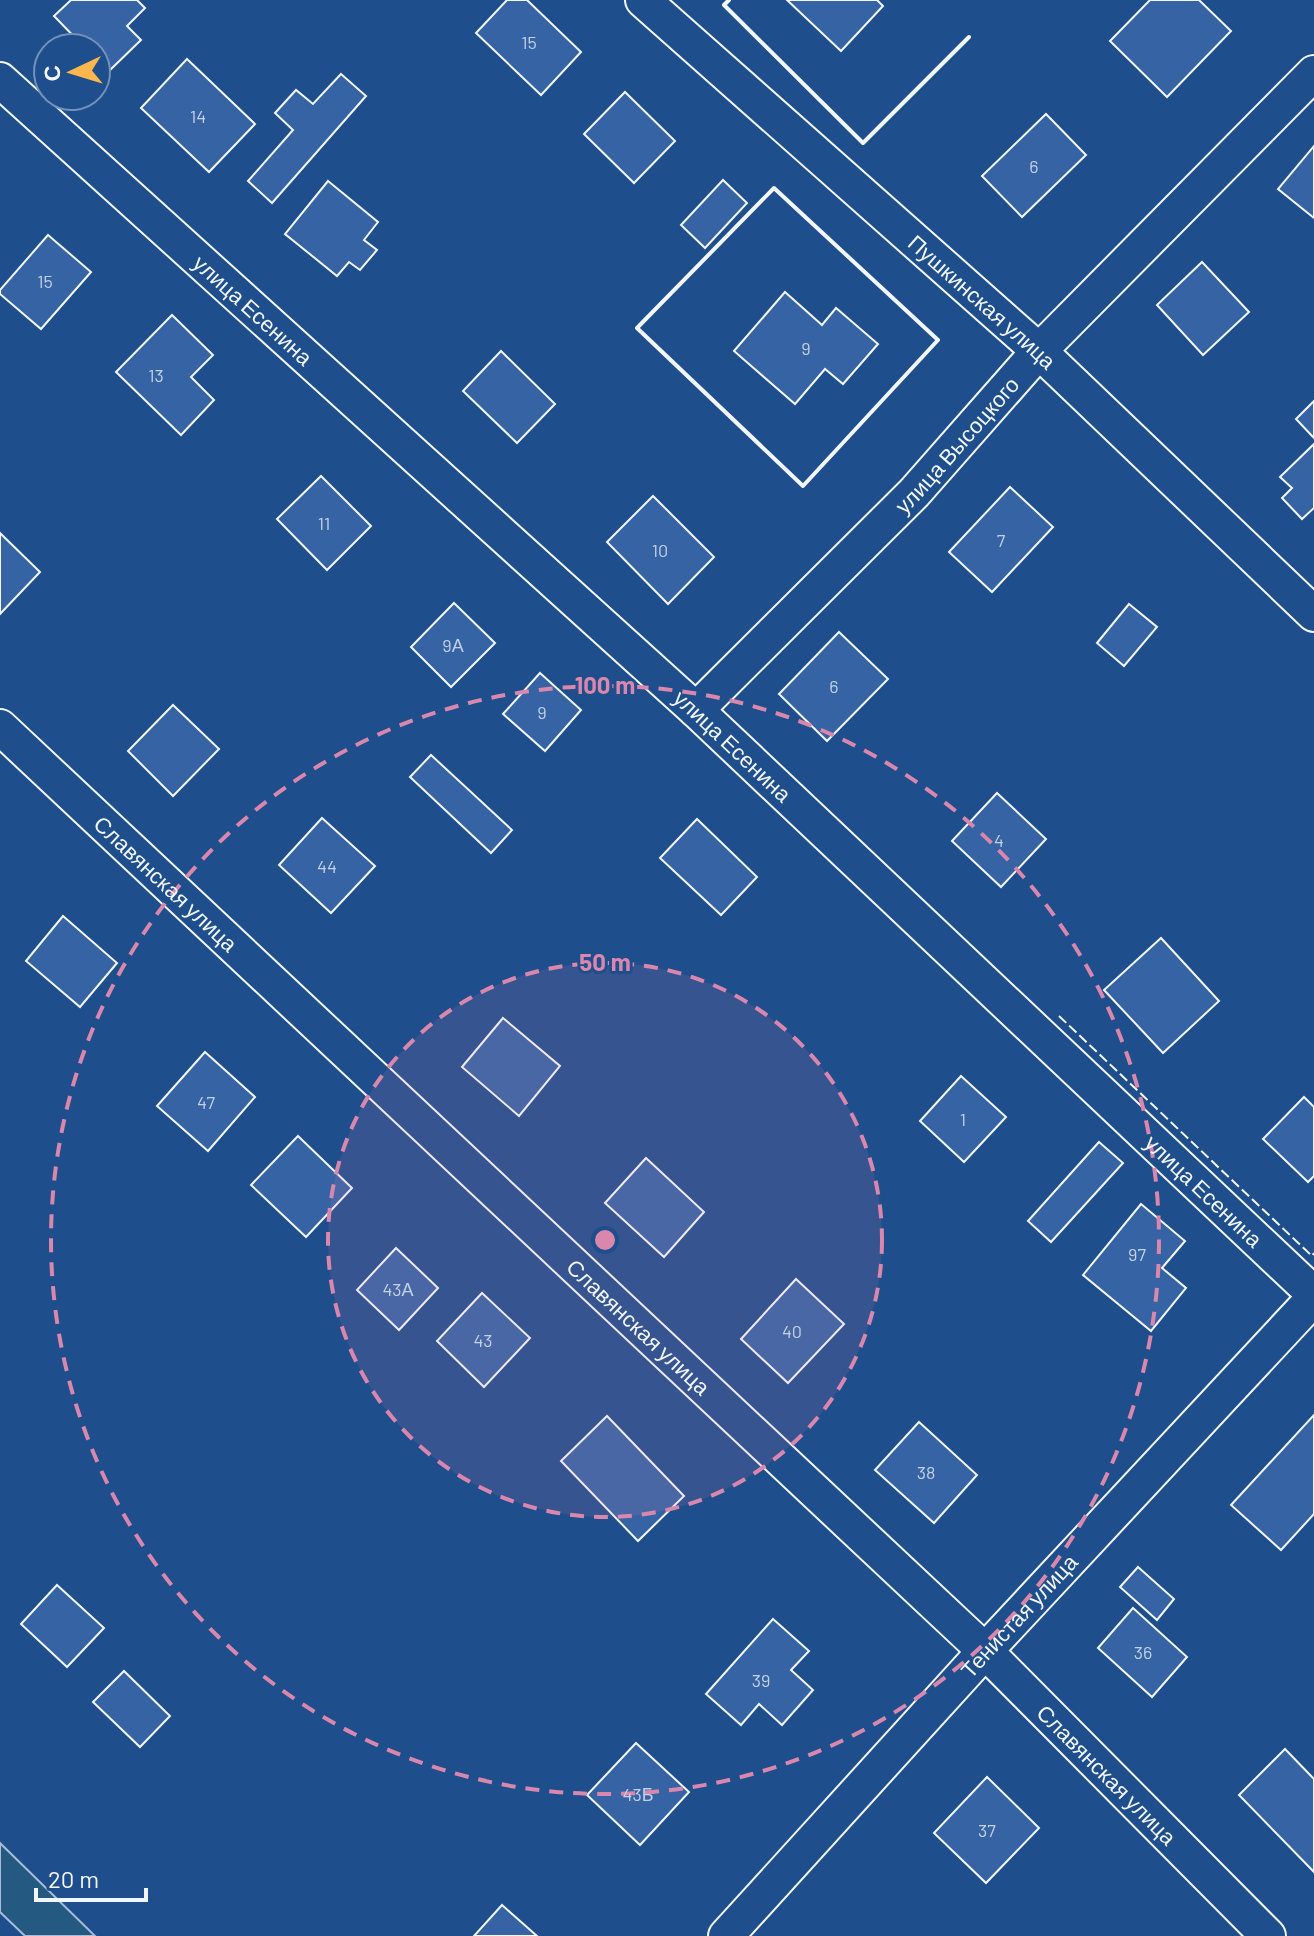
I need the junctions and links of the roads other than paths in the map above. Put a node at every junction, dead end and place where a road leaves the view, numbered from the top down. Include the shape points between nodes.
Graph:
1 (643, 0) edge
2 (1314, 73) edge
3 (0, 80) edge
4 (1039, 351) junction
5 (1314, 614) edge
6 (696, 710) junction
7 (0, 727) edge
8 (1314, 1296) edge
9 (985, 1651) junction
10 (726, 1936) edge
11 (1268, 1936) edge

1 - 4 street, Пушкинская улица
2 - 4 street, улица Высоцкого
3 - 6 street, улица Есенина
4 - 5 street, Пушкинская улица
4 - 6 street, улица Высоцкого via 914,493
6 - 8 street, улица Есенина
7 - 9 street, Славянская улица
8 - 9 street, Тенистая улица
9 - 10 street, Тенистая улица
9 - 11 street, Славянская улица

